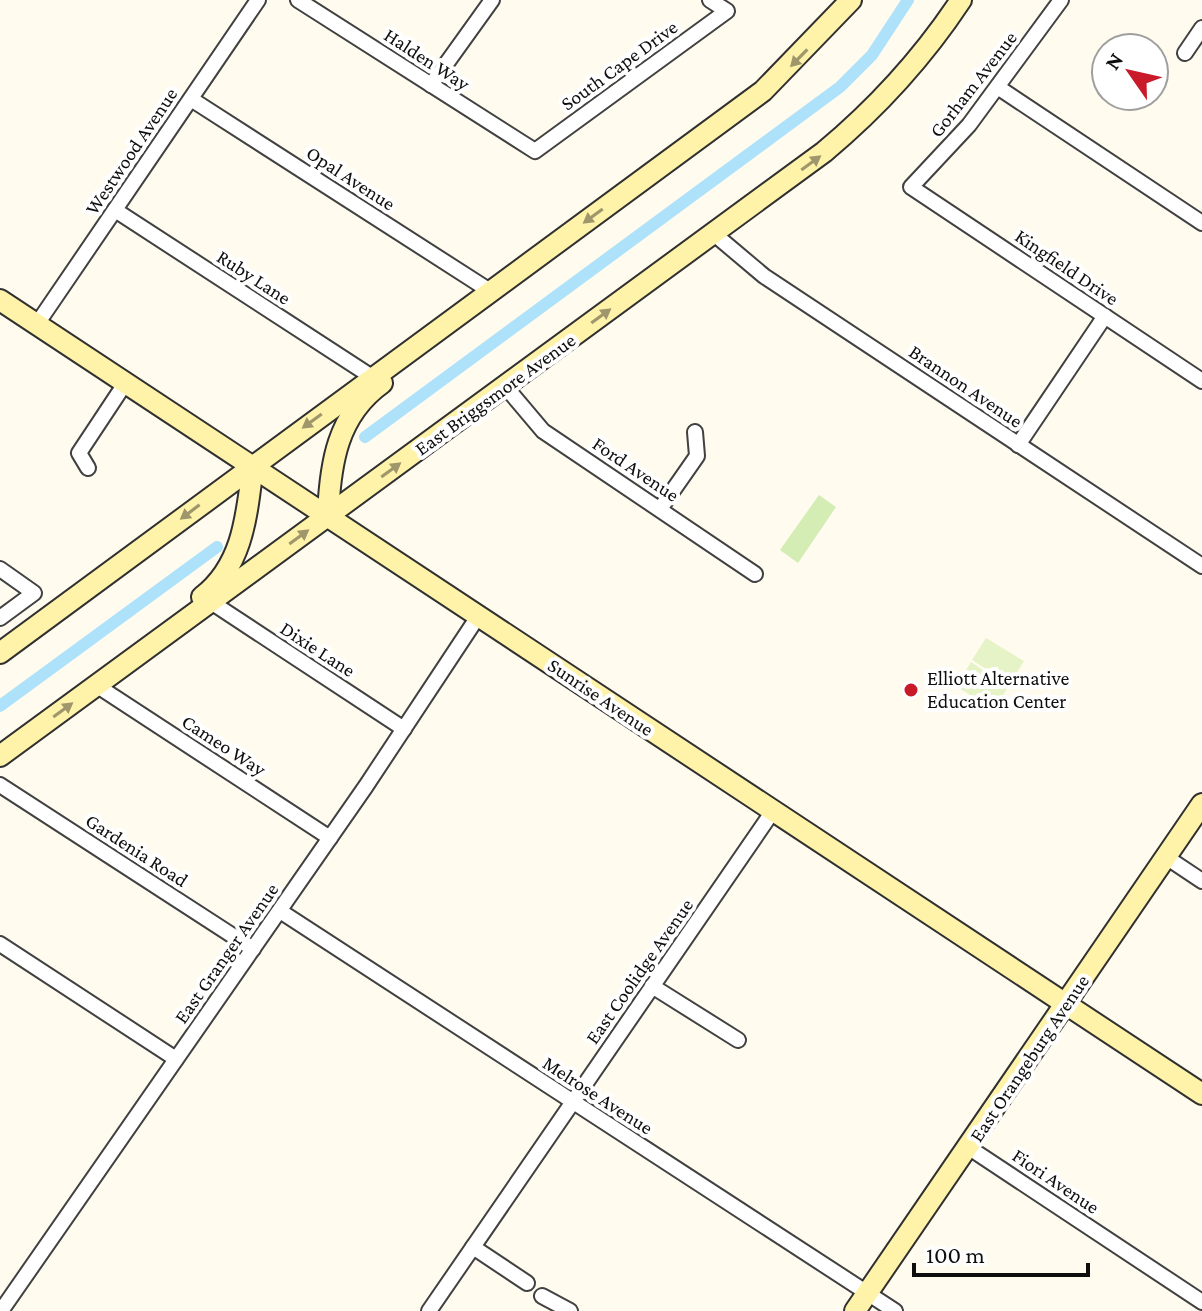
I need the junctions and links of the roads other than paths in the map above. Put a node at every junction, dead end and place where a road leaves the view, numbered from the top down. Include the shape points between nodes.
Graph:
1 (258, 0) edge
2 (298, 0) edge
3 (492, 0) edge
4 (710, 0) edge
5 (851, 0) edge
6 (961, 0) edge
7 (1061, 0) edge
8 (322, 6) edge
9 (1202, 28) edge
10 (1185, 53) dead end
11 (431, 85) junction
12 (999, 88) junction
13 (191, 99) junction
14 (535, 151) joint
15 (911, 187) joint
16 (115, 210) junction
17 (1202, 223) edge
18 (713, 233) junction
19 (490, 291) junction
20 (0, 300) edge
21 (1105, 316) junction
22 (37, 324) junction
23 (435, 331) junction
24 (372, 377) junction
25 (1202, 381) edge
26 (126, 382) junction
27 (505, 386) junction
28 (695, 432) dead end
29 (1018, 445) junction
30 (253, 465) junction
31 (88, 468) dead end
32 (660, 509) junction
33 (328, 516) junction
34 (1202, 566) edge
35 (0, 569) edge
36 (755, 574) dead end
37 (211, 602) junction
38 (479, 615) junction
39 (0, 618) edge
40 (157, 641) junction
41 (0, 653) edge
42 (96, 685) junction
43 (404, 729) junction
44 (0, 756) edge
45 (0, 785) edge
46 (1202, 804) edge
47 (773, 811) junction
48 (330, 838) junction
49 (1166, 857) junction
50 (1202, 881) edge
51 (280, 911) junction
52 (0, 944) edge
53 (253, 949) junction
54 (652, 986) junction
55 (1066, 1003) junction
56 (738, 1040) dead end
57 (176, 1059) junction
58 (1202, 1094) edge
59 (573, 1102) junction
60 (968, 1147) junction
61 (473, 1247) junction
62 (527, 1283) dead end
63 (867, 1293) junction
64 (542, 1296) dead end
65 (1202, 1302) edge
66 (1, 1311) edge
67 (429, 1311) edge
68 (570, 1311) edge
69 (855, 1311) edge
70 (895, 1311) edge

1 - 13 street, Westwood Avenue
2 - 8 street, Halden Way
3 - 11 street
4 - 14 street, South Cape Drive via 727,11
5 -> 19 main road via 763,91
18 -> 6 main road, East Briggsmore Avenue via 856,126 914,66
7 - 12 street, Gorham Avenue
8 - 11 street, Halden Way
9 - 10 street
11 - 14 street, Halden Way
12 - 15 street, Gorham Avenue
12 - 17 street
13 - 16 street, Westwood Avenue
13 - 19 street, Opal Avenue
15 - 21 street, Kingfield Drive
16 - 22 street, Westwood Avenue
16 - 24 street, Ruby Lane
27 -> 18 main road, East Briggsmore Avenue
18 - 29 street, Brannon Avenue via 764,276
19 - 23 main road
20 - 22 main road, Sunrise Avenue
21 - 25 street, Kingfield Drive
21 - 29 street
22 - 26 main road, Sunrise Avenue
23 - 24 main road
23 - 33 main road via 417,359 374,389 353,412 331,462
24 -> 30 main road
26 - 30 main road, Sunrise Avenue
26 - 31 street via 79,453
27 - 32 street, Ford Avenue via 543,431
33 -> 27 main road, East Briggsmore Avenue
28 - 32 street via 697,456
29 - 34 street, Brannon Avenue
30 - 33 main road, Sunrise Avenue
30 - 40 main road via 242,540 209,592 173,620
30 -> 41 main road
32 - 36 street, Ford Avenue
37 -> 33 main road, East Briggsmore Avenue
33 - 38 main road, Sunrise Avenue
35 - 39 street via 34,593
37 - 40 main road, East Briggsmore Avenue
37 - 43 street, Dixie Lane
38 - 43 street, East Granger Avenue
38 - 47 main road, Sunrise Avenue
40 - 42 main road, East Briggsmore Avenue
44 -> 42 main road, East Briggsmore Avenue
42 - 48 street, Cameo Way
43 - 48 street, East Granger Avenue
45 - 53 street, Gardenia Road
46 - 49 main road, East Orangeburg Avenue
47 - 54 street, East Coolidge Avenue
47 - 55 main road, Sunrise Avenue
48 - 51 street, East Granger Avenue
49 - 50 street
49 - 55 main road, East Orangeburg Avenue
51 - 53 street, East Granger Avenue
51 - 59 street, Melrose Avenue
52 - 57 street
53 - 57 street, East Granger Avenue
54 - 56 street
54 - 59 street, East Coolidge Avenue
55 - 58 main road, Sunrise Avenue
55 - 60 main road, East Orangeburg Avenue
57 - 66 street, East Granger Avenue
59 - 61 street, East Coolidge Avenue
59 - 63 street, Melrose Avenue
60 - 63 main road, East Orangeburg Avenue
60 - 65 street, Fiori Avenue
61 - 62 street
61 - 67 street, East Coolidge Avenue
63 - 69 main road, East Orangeburg Avenue
63 - 70 street, Melrose Avenue
64 - 68 street

